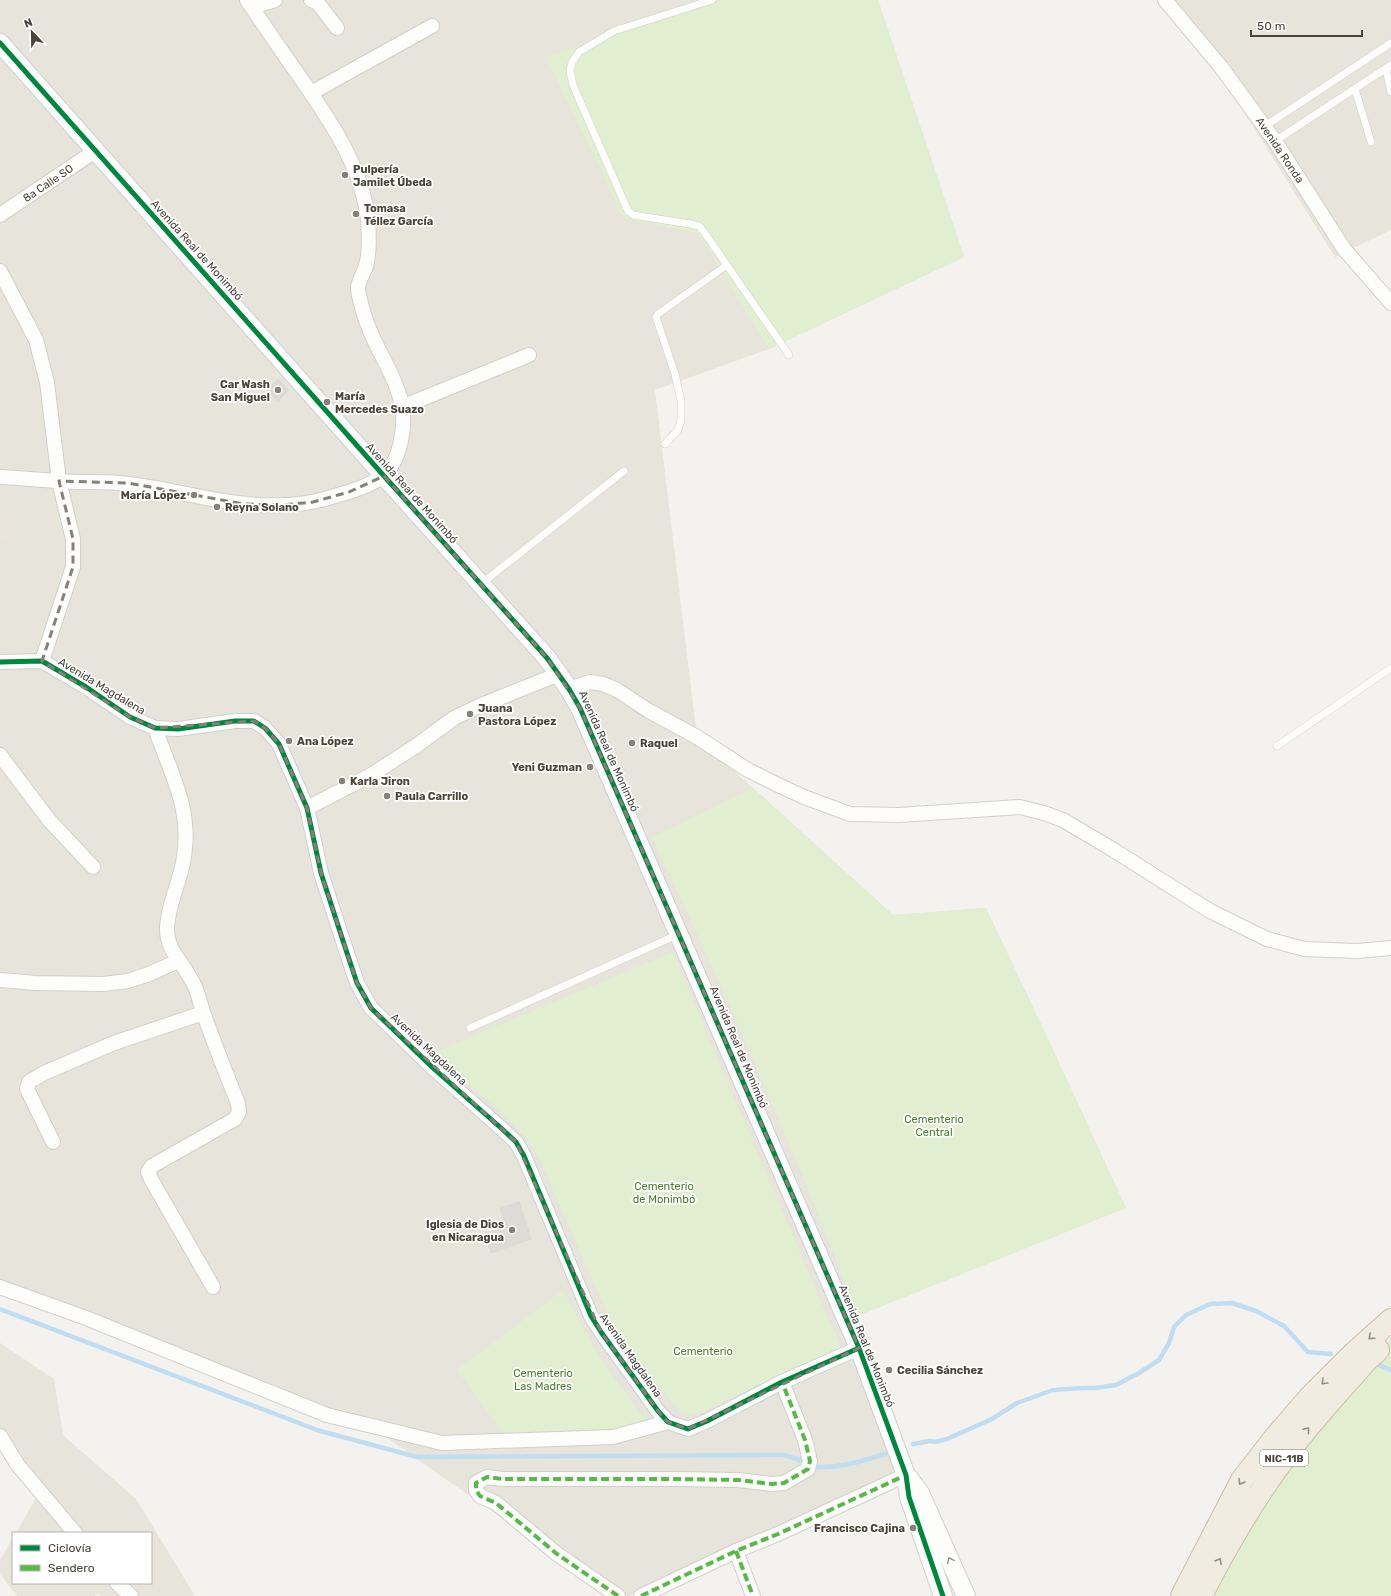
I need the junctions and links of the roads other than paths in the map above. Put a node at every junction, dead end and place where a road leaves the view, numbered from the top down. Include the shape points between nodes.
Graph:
1 (275, 0) edge
2 (311, 0) edge
3 (712, 0) edge
4 (1165, 0) edge
5 (250, 4) edge
6 (432, 26) dead end
7 (338, 28) dead end
8 (1391, 42) edge
9 (0, 43) edge
10 (1388, 67) edge
11 (1355, 89) junction
12 (1391, 92) edge
13 (311, 93) junction
14 (1265, 126) junction
15 (1275, 141) junction
16 (1371, 142) dead end
17 (95, 151) junction
18 (0, 215) edge
19 (727, 265) junction
20 (0, 271) edge
21 (1391, 303) edge
22 (529, 355) dead end
23 (789, 355) dead end
24 (402, 407) junction
25 (665, 444) dead end
26 (624, 471) dead end
27 (384, 476) junction
28 (0, 477) edge
29 (59, 481) junction
30 (481, 584) junction
31 (42, 661) junction
32 (0, 662) edge
33 (1391, 668) edge
34 (564, 681) junction
35 (155, 728) junction
36 (1277, 746) dead end
37 (0, 755) edge
38 (307, 808) junction
39 (93, 867) dead end
40 (680, 934) junction
41 (1391, 948) edge
42 (178, 961) junction
43 (0, 980) edge
44 (203, 1013) junction
45 (470, 1028) dead end
46 (53, 1142) dead end
47 (0, 1287) edge
48 (213, 1288) dead end
49 (1391, 1320) edge
50 (1391, 1339) edge
51 (859, 1348) junction
52 (782, 1382) junction
53 (668, 1422) junction
54 (0, 1436) edge
55 (906, 1475) junction
56 (75, 1532) edge
57 (736, 1551) junction
58 (118, 1584) edge
59 (132, 1596) edge
60 (618, 1596) edge
61 (641, 1596) edge
62 (753, 1596) edge
63 (943, 1596) edge
64 (966, 1596) edge
65 (1182, 1596) edge
66 (1201, 1596) edge

1 - 5 street
2 - 7 street via 317,2
3 - 19 lane via 614,31 579,52 572,62 570,71 581,106 628,211 633,215 698,226
4 - 14 street, Avenida Ronda via 1221,67
5 - 13 street
6 - 13 street
8 - 14 lane
9 - 17 street, Avenida Real de Monimbó
10 - 11 lane
10 - 12 lane
11 - 15 lane
11 - 16 lane
13 - 24 street via 345,149 361,186 368,221 368,241 367,264 358,287 370,333 397,387
14 - 15 street, Avenida Ronda
15 - 21 street, Avenida Ronda via 1344,249
17 - 18 street, 8a Calle SO
17 - 27 street, Avenida Real de Monimbó
19 - 23 lane
19 - 25 lane via 656,317 681,401 678,430
20 - 29 street via 36,340 47,382
22 - 24 street
24 - 27 street via 400,446 394,463
26 - 30 lane
27 - 29 street via 372,484 349,492 313,502 283,505 244,504 128,483
27 - 30 street, Avenida Real de Monimbó
28 - 29 street
29 - 31 street via 73,539 73,567
30 - 34 street, Avenida Real de Monimbó via 547,658
31 - 32 street, Avenida Magdalena
31 - 35 street, Avenida Magdalena via 130,717
33 - 36 lane
34 - 38 street via 479,706 460,715 371,775
34 - 40 street, Avenida Real de Monimbó via 580,708
34 - 41 street via 603,684 617,690 748,770 804,797 850,814 899,815 1020,807 1063,820 1210,910 1267,940 1304,950 1357,951
35 - 38 street, Avenida Magdalena via 178,729 254,721 265,728 279,744
35 - 42 street via 178,786 186,833 182,868 167,930 170,946
37 - 39 street via 49,820
38 - 53 street, Avenida Magdalena via 321,873 357,983 371,1008 516,1142 591,1316
40 - 45 lane
40 - 51 street, Avenida Real de Monimbó
42 - 43 street via 128,981 103,984
42 - 44 street via 189,975
44 - 46 street via 114,1043 30,1082 27,1089
44 - 48 street via 238,1103 239,1112 234,1119 152,1166 148,1172
47 - 53 street via 86,1318 327,1415 442,1443 613,1437
49 -> 65 highway, NIC-11B via 1310,1397 1242,1480
66 -> 50 highway, NIC-11B via 1252,1504 1288,1452 1365,1362
51 - 52 street
51 - 55 street, Avenida Real de Monimbó
52 - 53 street via 688,1429
52 - 60 street via 801,1429 810,1461 808,1469 784,1482 772,1484 676,1478 487,1477 476,1483 476,1490 480,1496 496,1503 556,1554
54 - 56 street via 17,1464
55 - 57 street
55 - 63 street, Avenida Real de Monimbó via 909,1497
64 -> 55 street, Avenida Real de Monimbó via 920,1493
57 - 61 street
57 - 62 street
58 - 59 street

